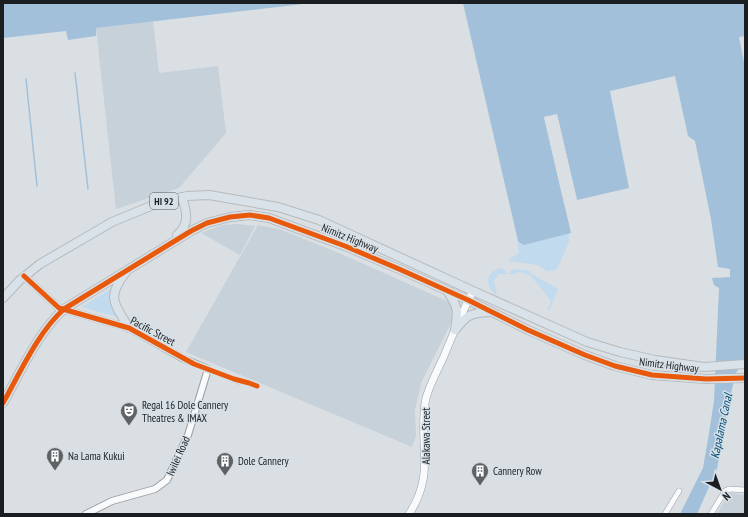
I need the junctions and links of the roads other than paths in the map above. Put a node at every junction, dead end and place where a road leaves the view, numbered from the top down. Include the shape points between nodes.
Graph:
1 (182, 197) junction
2 (168, 244) junction
3 (130, 268) junction
4 (24, 276) junction
5 (446, 291) junction
6 (473, 291) junction
7 (3, 298) edge
8 (468, 300) junction
9 (64, 310) junction
10 (490, 312) junction
11 (129, 328) junction
12 (455, 330) junction
13 (745, 364) edge
14 (208, 369) junction
15 (744, 378) edge
16 (258, 386) dead end
17 (3, 403) edge
18 (745, 490) edge
19 (679, 491) dead end
20 (86, 514) edge
21 (409, 514) edge
22 (665, 514) edge
23 (711, 514) edge

1 - 2 main road via 187,221 182,231
1 - 4 main road, Nimitz Highway / HI 92 via 152,205 112,222
1 - 6 main road, Nimitz Highway / HI 92 via 209,195 298,212
2 - 3 main road, Nimitz Highway
2 - 5 main road, Nimitz Highway via 211,221 250,215 264,217 345,246
3 - 9 main road, Nimitz Highway
3 - 11 main road via 119,282 114,298
4 - 7 main road, Nimitz Highway / HI 92
4 - 9 street, Pacific Street
5 - 8 main road, Nimitz Highway
5 - 12 main road via 456,304 458,312
6 - 8 main road, Alakawa Street
6 - 13 main road, Nimitz Highway / HI 92 via 587,342 620,352 704,367
8 - 10 main road, Nimitz Highway
8 - 12 main road, Alakawa Street
9 - 11 street, Pacific Street
9 - 17 main road, Nimitz Highway via 43,333
10 - 12 main road via 469,315
10 - 15 main road, Nimitz Highway via 615,366 652,375 706,379
11 - 14 street, Pacific Street via 182,358
12 - 21 main road, Alakawa Street via 427,396 424,415 425,472 422,488
14 - 16 street, Pacific Street
14 - 20 street, Iwilei Road via 188,435 167,480 155,489 112,501
18 - 23 street via 725,490
19 - 22 street

